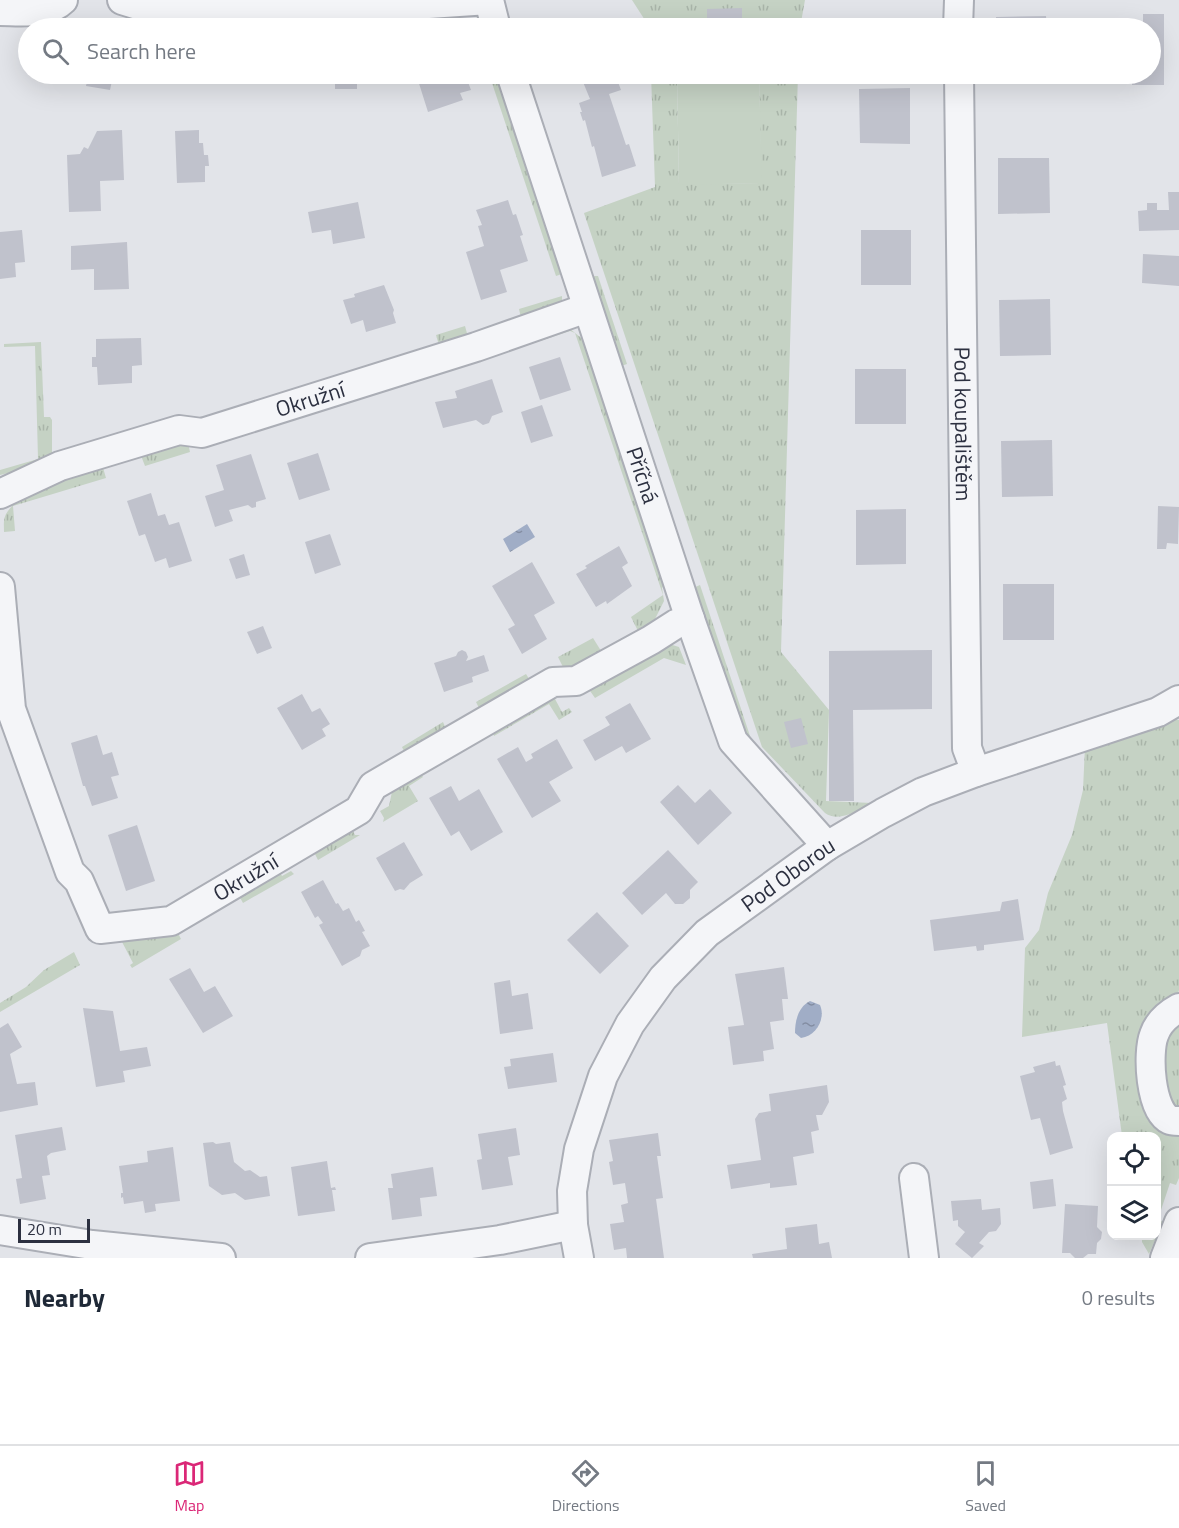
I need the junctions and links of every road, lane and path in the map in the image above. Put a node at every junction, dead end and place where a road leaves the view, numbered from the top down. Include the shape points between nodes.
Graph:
1 (63, 0) edge
2 (122, 0) edge
3 (489, 0) edge
4 (959, 0) edge
5 (0, 11) edge
6 (494, 18) edge
7 (958, 18) edge
8 (514, 84) edge
9 (958, 84) edge
10 (587, 308) junction
11 (0, 494) edge
12 (0, 587) edge
13 (690, 619) junction
14 (1179, 700) edge
15 (976, 772) junction
16 (827, 846) junction
17 (1179, 1008) edge
18 (1179, 1121) edge
19 (914, 1178) dead end
20 (1179, 1222) edge
21 (573, 1225) junction
22 (0, 1230) edge
23 (221, 1258) edge
24 (370, 1258) edge
25 (579, 1258) edge
26 (924, 1258) edge
27 (1165, 1258) edge

1 - 5 street via 43,10
2 - 3 street via 148,8 200,13
3 - 6 street
4 - 7 street
8 - 10 street, Příčná
9 - 15 street, Pod koupalištěm via 967,748
10 - 11 street, Okružní via 202,433 179,430 60,466
10 - 13 street, Příčná
12 - 13 street, Okružní via 11,709 70,872 79,881 100,929 171,921 359,810 373,786 383,780 553,682 576,681
13 - 16 street, Příčná via 733,741
14 - 15 street, Pod Oborou via 1158,712
15 - 16 street, Pod Oborou via 923,792
16 - 21 street, Pod Oborou via 706,933 663,978 630,1024 603,1076 579,1149 572,1191
17 - 18 street via 1167,1015 1154,1034 1149,1058 1160,1111 1169,1120
19 - 26 street
20 - 27 street
21 - 24 street via 500,1240
21 - 25 street, Pod Oborou
22 - 23 street via 92,1245

